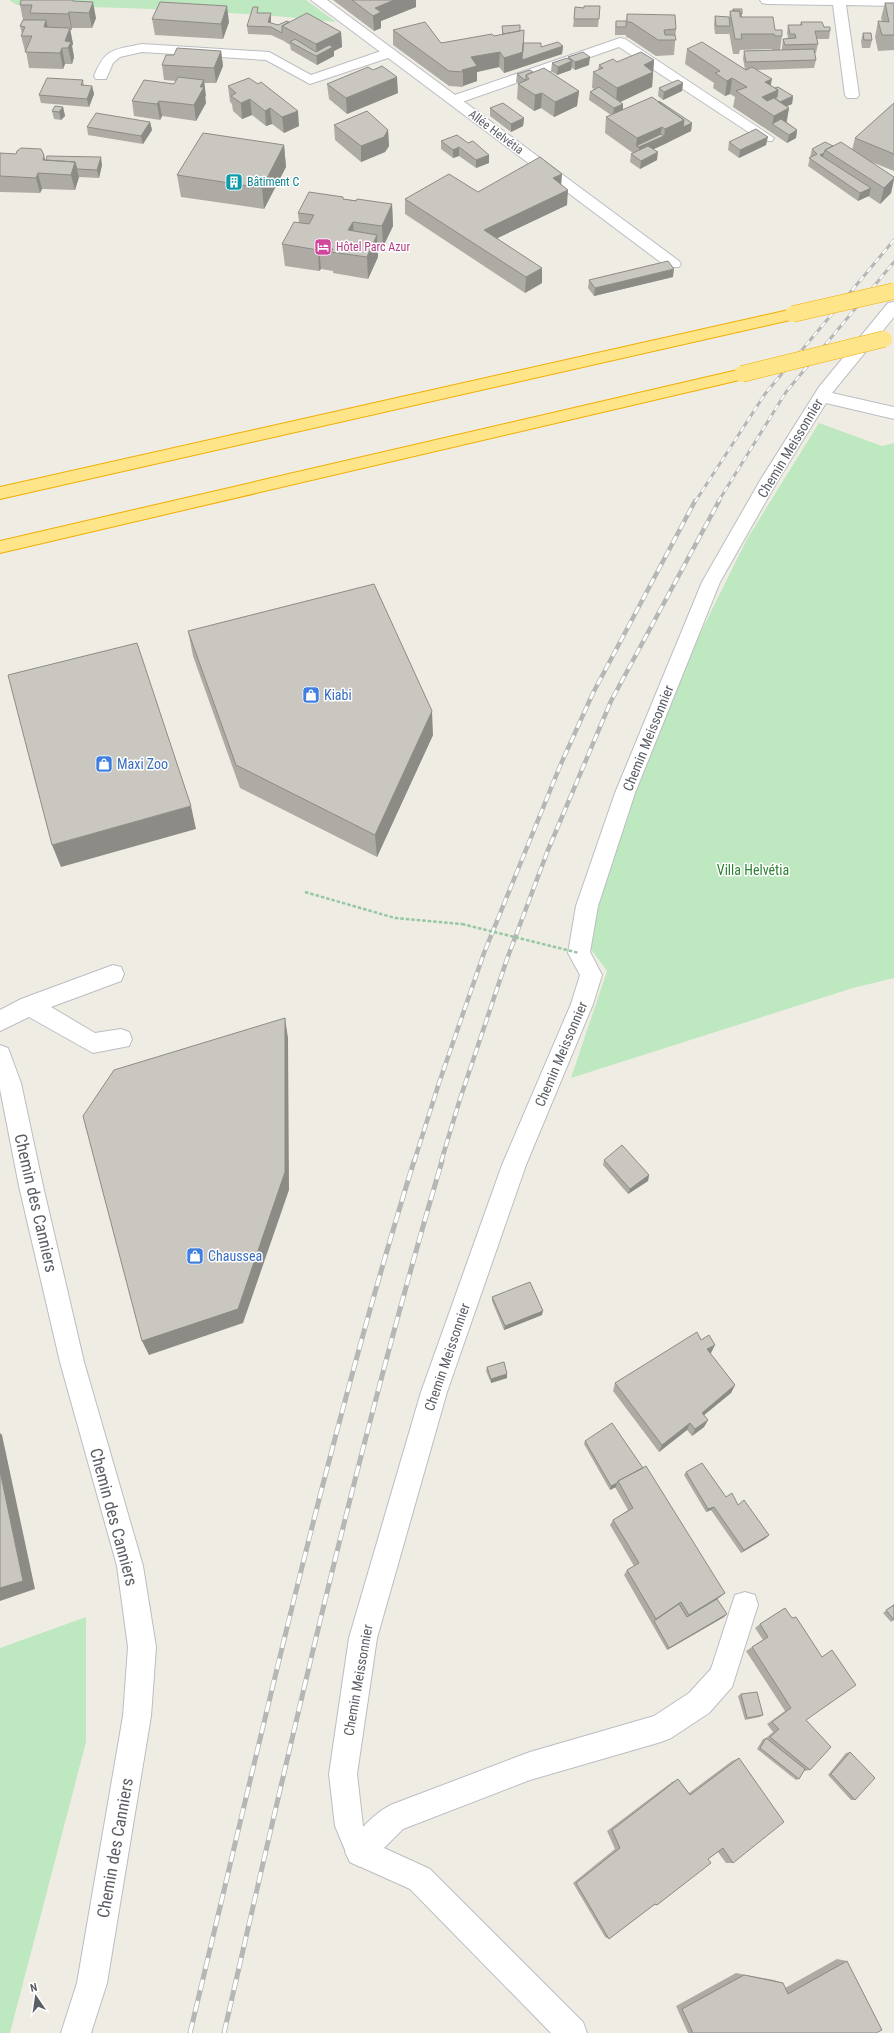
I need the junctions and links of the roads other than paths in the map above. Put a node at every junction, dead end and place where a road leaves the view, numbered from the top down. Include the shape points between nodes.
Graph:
1 (318, 0) edge
2 (767, 0) edge
3 (840, 1) junction
4 (894, 2) edge
5 (389, 52) junction
6 (101, 76) dead end
7 (852, 95) dead end
8 (454, 100) junction
9 (767, 138) edge
10 (673, 264) dead end
11 (894, 291) edge
12 (894, 307) edge
13 (889, 338) edge
14 (822, 396) junction
15 (894, 413) edge
16 (0, 493) edge
17 (0, 548) edge
18 (113, 974) dead end
19 (29, 1006) junction
20 (0, 1021) edge
21 (121, 1038) dead end
22 (0, 1054) edge
23 (745, 1605) dead end
24 (360, 1852) junction
25 (76, 2033) edge
26 (572, 2033) edge

1 - 5 street, Allée Helvétia
2 - 3 street
3 - 4 street
3 - 7 street
5 - 6 street via 310,80 268,56 142,48 115,54 107,61
5 - 8 street, Allée Helvétia
8 - 9 street via 620,42
8 - 10 street, Allée Helvétia
11 - 16 highway, bridge
12 - 14 street, Chemin Meissonnier
13 - 17 highway, bridge
14 - 15 street
14 - 24 street, Chemin Meissonnier via 711,582 626,793 587,906 579,953 591,975 582,1004 514,1165 434,1392 363,1638 343,1774 350,1826
18 - 19 street
19 - 20 street
19 - 21 street via 93,1043
22 - 25 street, Chemin des Canniers via 10,1083 72,1362 130,1566 142,1647 137,1716 92,1982
23 - 24 street via 722,1677 699,1703 661,1728 530,1766 393,1818
24 - 26 street via 420,1879

